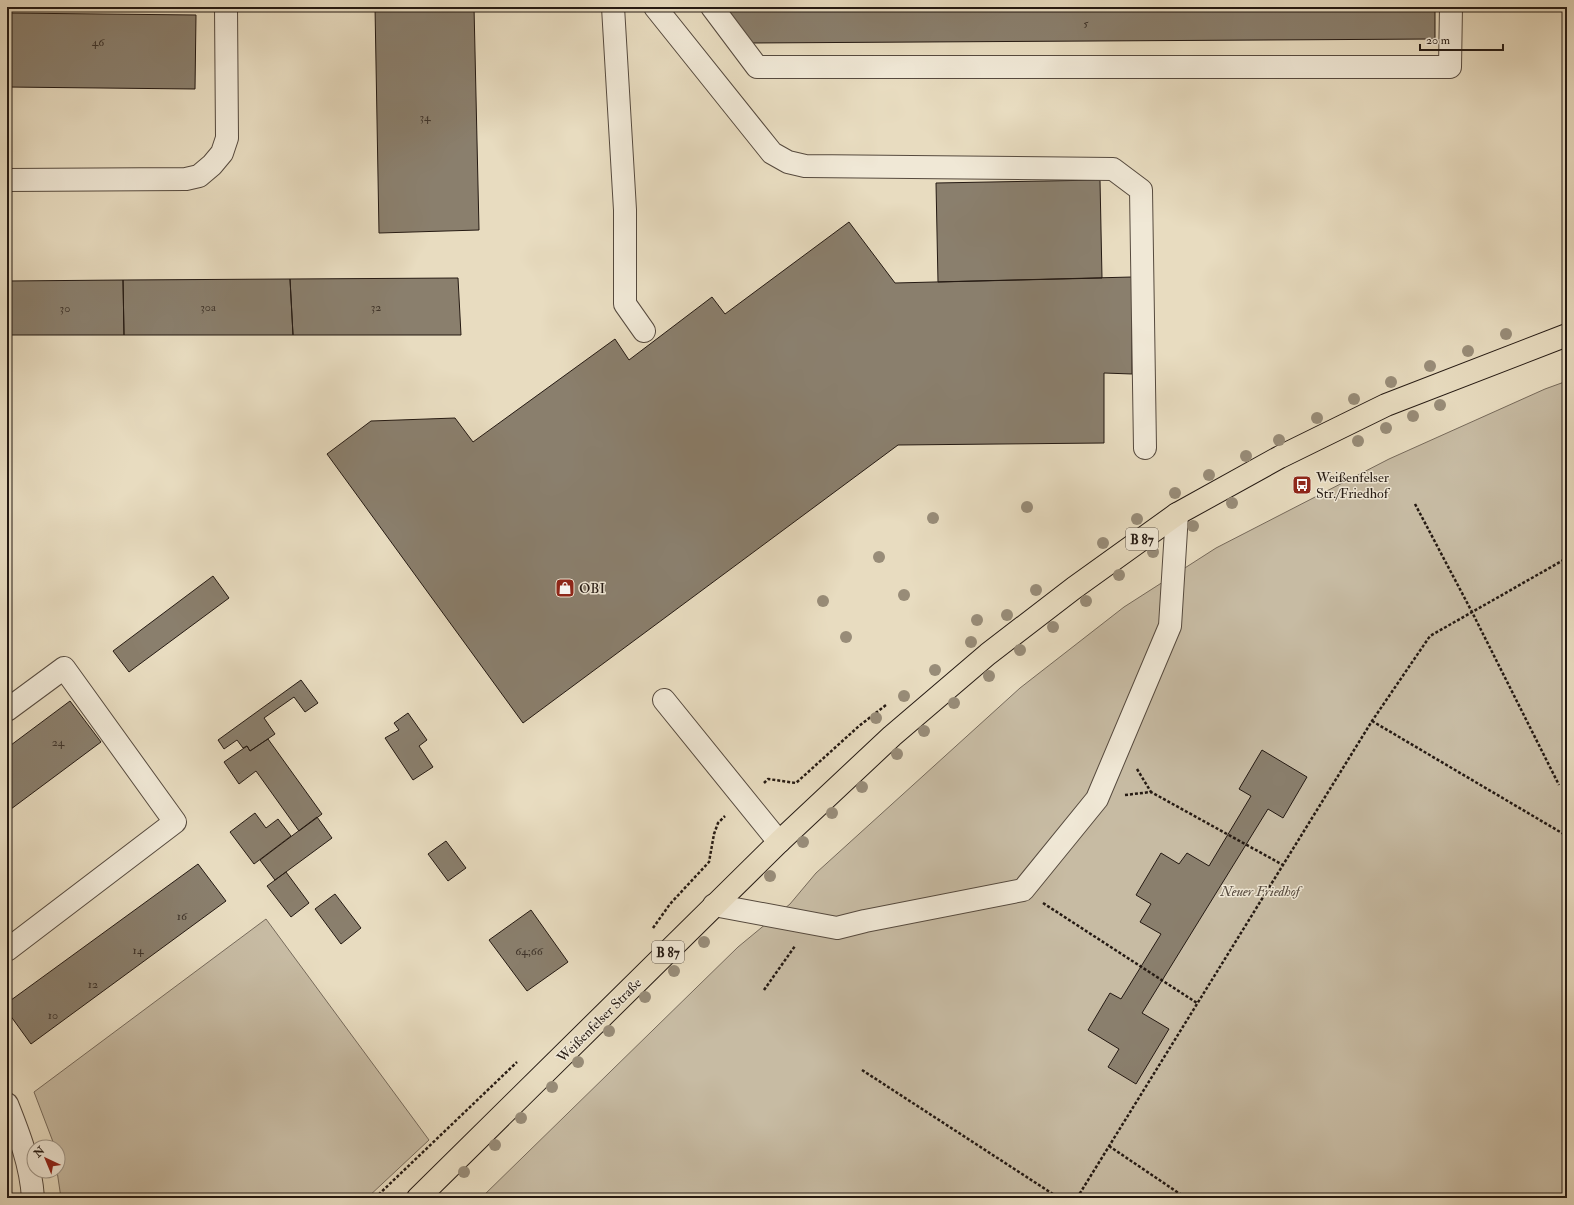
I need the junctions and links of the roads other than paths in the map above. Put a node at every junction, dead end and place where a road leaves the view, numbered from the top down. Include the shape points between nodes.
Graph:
1 (226, 7) edge
2 (612, 7) edge
3 (655, 7) edge
4 (712, 7) edge
5 (1451, 7) edge
6 (7, 180) edge
7 (644, 331) dead end
8 (1567, 336) edge
9 (1145, 448) dead end
10 (1177, 514) junction
11 (664, 700) dead end
12 (7, 710) edge
13 (779, 842) junction
14 (714, 905) junction
15 (7, 950) edge
16 (7, 1104) edge
17 (33, 1198) edge
18 (418, 1198) edge

1 - 6 street via 227,138 222,153 199,176 186,179
2 - 7 street via 625,210 625,304
3 - 9 street via 772,153 788,162 805,166 1113,169 1141,190
4 - 5 street via 757,67 1450,67
8 - 10 main road, B 87 via 1386,405 1280,457
10 - 13 main road, B 87 via 988,654 892,736
10 - 14 street via 1170,626 1097,799 1023,890 837,928
11 - 13 street
12 - 15 street via 64,668 175,822
13 - 14 main road, Weißenfelser Straße / B 87
14 - 18 main road, Weißenfelser Straße / B 87
16 - 17 street via 24,1151

